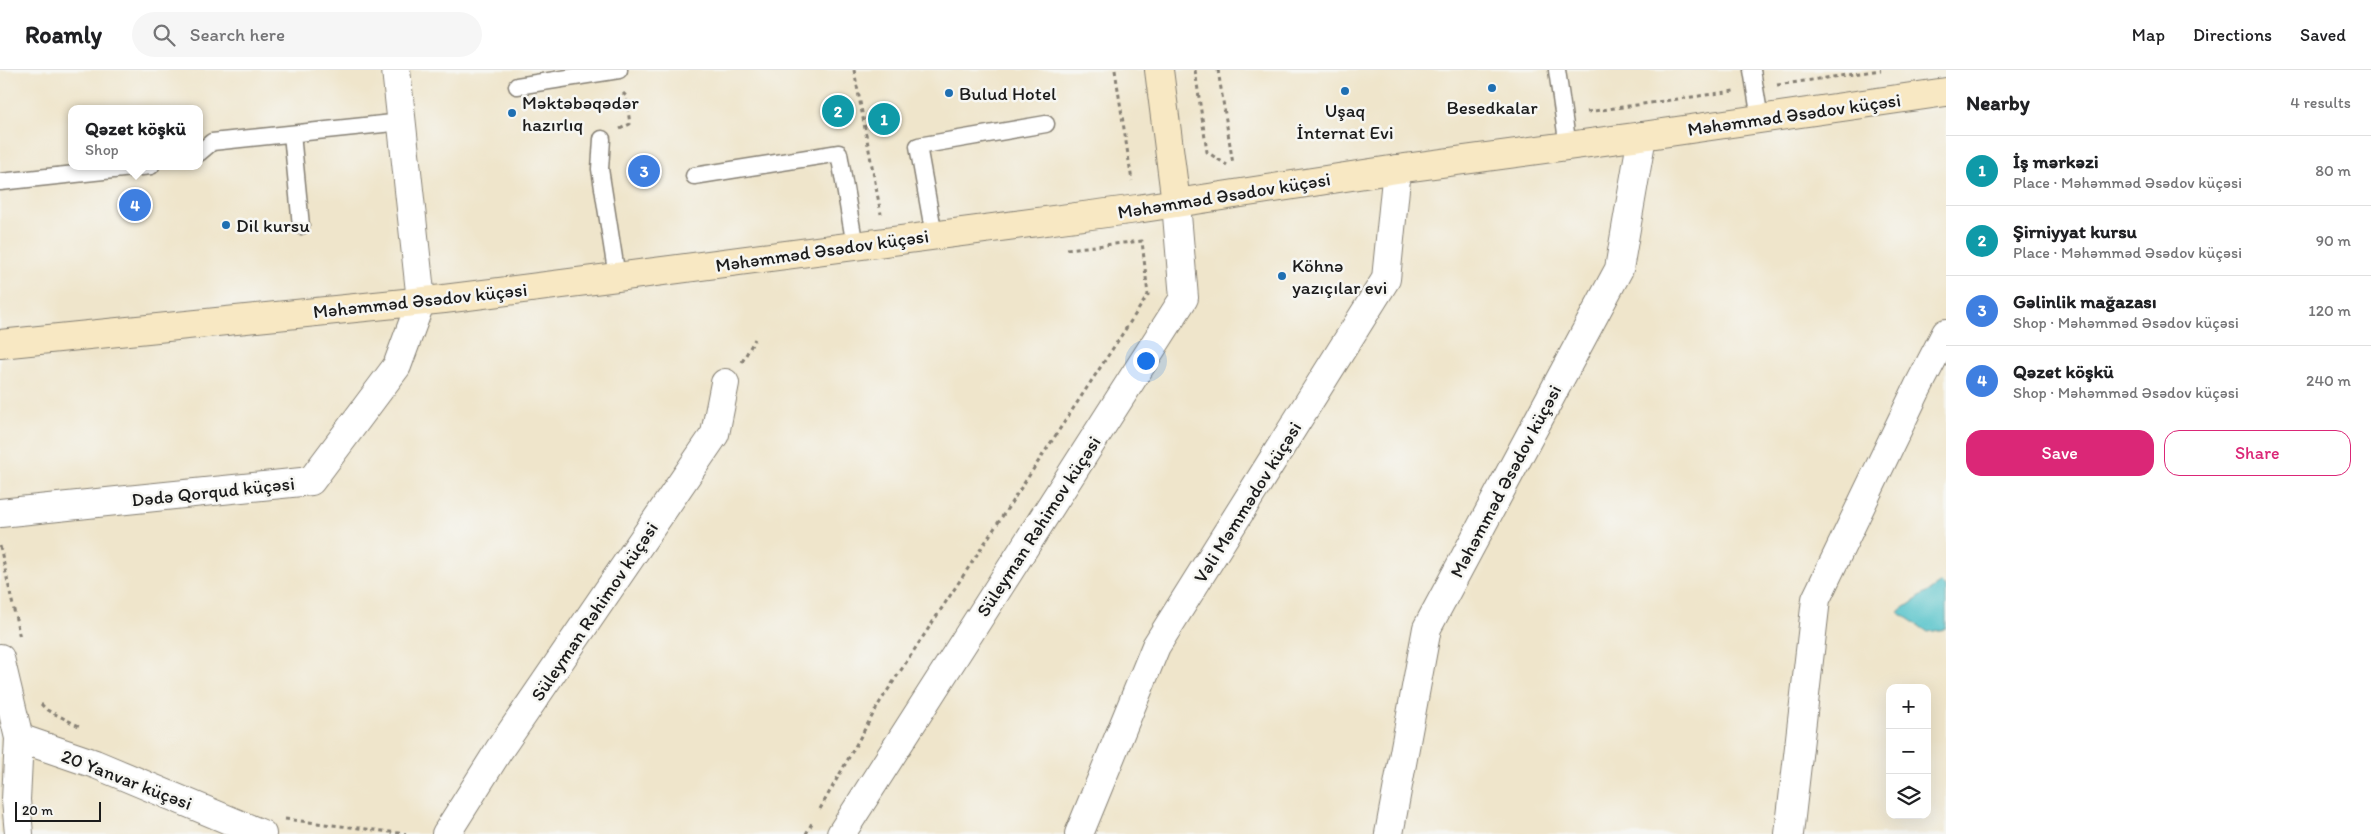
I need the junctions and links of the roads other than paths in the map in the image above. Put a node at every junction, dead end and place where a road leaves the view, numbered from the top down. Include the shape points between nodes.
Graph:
1 (396, 70) edge
2 (619, 70) edge
3 (1159, 70) edge
4 (1557, 70) edge
5 (1752, 70) edge
6 (517, 86) dead end
7 (1946, 92) edge
8 (1760, 119) junction
9 (402, 122) junction
10 (1046, 124) dead end
11 (292, 134) junction
12 (1642, 136) junction
13 (602, 139) dead end
14 (1568, 147) junction
15 (203, 150) edge
16 (1397, 169) junction
17 (113, 170) edge
18 (694, 176) dead end
19 (0, 182) edge
20 (1176, 203) junction
21 (931, 222) junction
22 (301, 226) dead end
23 (853, 233) junction
24 (617, 277) junction
25 (421, 301) junction
26 (1946, 334) edge
27 (0, 344) edge
28 (733, 373) road end
29 (0, 513) edge
30 (0, 658) edge
31 (19, 738) junction
32 (270, 825) edge
33 (19, 834) edge
34 (446, 834) edge
35 (841, 834) edge
36 (1079, 834) edge
37 (1390, 834) edge
38 (1789, 834) edge

1 - 9 street, Dədə Qorqud küçəsi
2 - 6 lane
3 - 20 street
4 - 14 lane
5 - 8 lane
7 - 8 street, Məhəmməd Əsədov küçəsi
8 - 12 street, Məhəmməd Əsədov küçəsi
9 - 11 lane
9 - 25 street, Dədə Qorqud küçəsi
10 - 21 lane via 918,146
11 - 15 lane via 212,142
11 - 22 lane
12 - 14 street, Məhəmməd Əsədov küçəsi
12 - 37 street, Məhəmməd Əsədov küçəsi via 1620,270 1427,628
13 - 24 lane via 600,168
14 - 16 street, Məhəmməd Əsədov küçəsi
16 - 20 street, Məhəmməd Əsədov küçəsi
16 - 36 street, Vəli Məmmədov küçəsi via 1386,279 1156,646
17 - 19 lane
18 - 23 lane via 839,153
20 - 21 street, Məhəmməd Əsədov küçəsi
20 - 35 street, Süleyman Rəhimov küçəsi via 1184,298
21 - 23 street, Məhəmməd Əsədov küçəsi
23 - 24 street, Məhəmməd Əsədov küçəsi
24 - 25 street, Məhəmməd Əsədov küçəsi
25 - 27 street, Məhəmməd Əsədov küçəsi
25 - 29 street, Dədə Qorqud küçəsi via 397,366 311,482
26 - 38 street via 1816,599
28 - 34 street, Süleyman Rəhimov küçəsi via 715,434 499,750
30 - 31 street
31 - 32 street, 20 Yanvar küçəsi
31 - 33 street via 16,800

